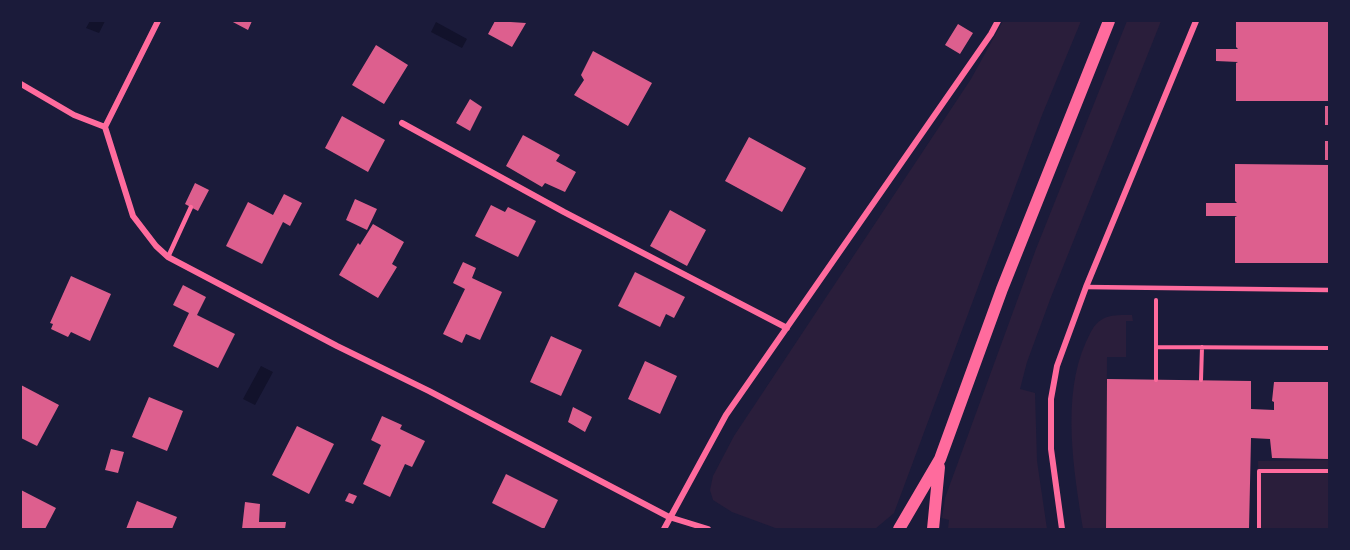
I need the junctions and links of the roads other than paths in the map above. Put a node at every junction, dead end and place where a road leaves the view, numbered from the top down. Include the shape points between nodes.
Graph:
1 (158, 21) edge
2 (998, 21) edge
3 (1109, 21) edge
4 (1196, 21) edge
5 (21, 84) edge
6 (402, 123) dead end
7 (105, 127) junction
8 (191, 207) dead end
9 (168, 256) junction
10 (1086, 287) junction
11 (1329, 290) edge
12 (787, 328) junction
13 (940, 459) junction
14 (669, 517) junction
15 (664, 529) edge
16 (708, 529) edge
17 (899, 529) edge
18 (933, 529) edge
19 (1062, 529) edge

1 - 7 street
2 - 12 street
3 - 13 main road via 1002,289
4 - 10 street
5 - 7 street via 74,115
6 - 12 street
7 - 9 street via 133,216
8 - 9 lane
9 - 14 street
10 - 11 lane
10 - 19 street via 1057,366 1051,399 1051,449
12 - 14 street via 726,415
13 - 17 main road
13 - 18 main road
14 - 15 street
14 - 16 street

